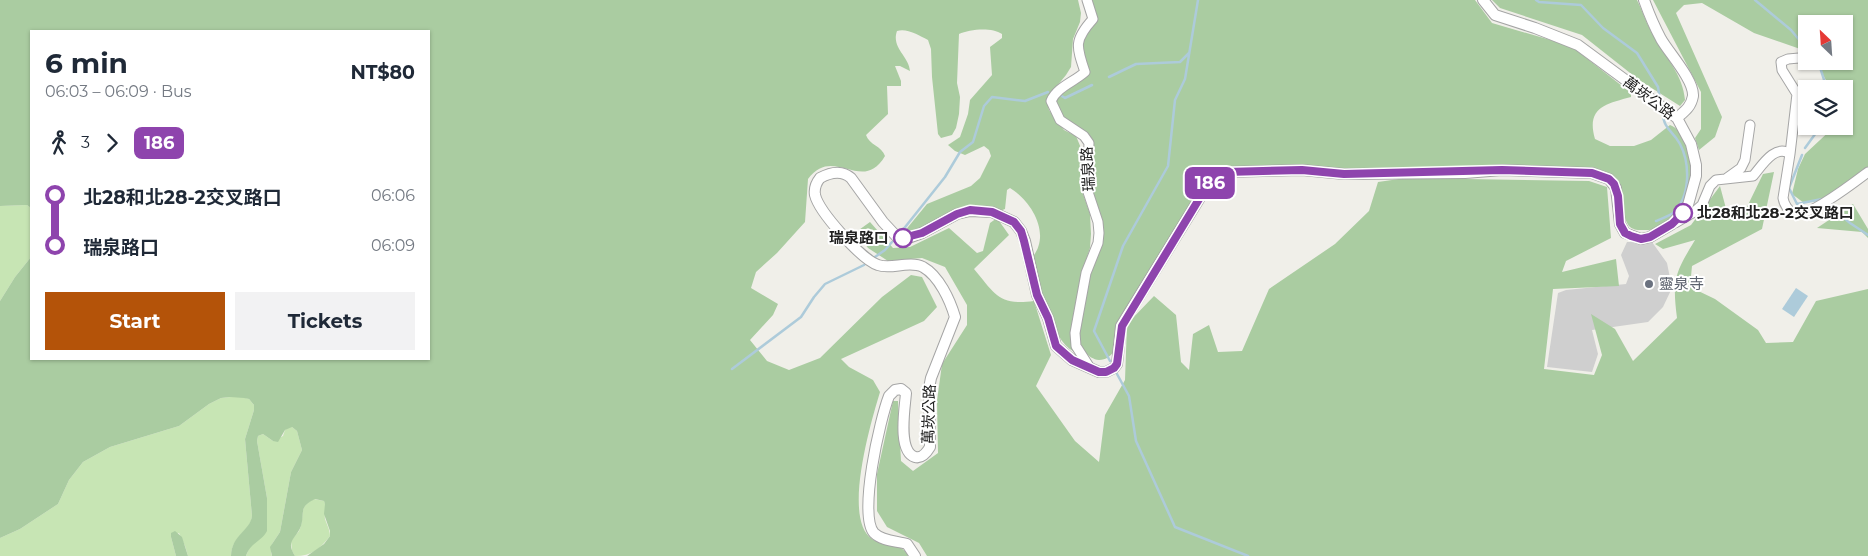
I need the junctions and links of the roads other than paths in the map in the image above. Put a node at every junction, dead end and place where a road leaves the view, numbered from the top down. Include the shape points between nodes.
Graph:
1 (1087, 0) edge
2 (1483, 0) edge
3 (1644, 0) edge
4 (1798, 58) edge
5 (1677, 118) junction
6 (1750, 125) dead end
7 (1790, 154) junction
8 (1868, 172) edge
9 (1727, 178) junction
10 (1672, 224) junction
11 (1090, 368) junction
12 (915, 556) edge

1 - 11 street, 瑞泉路 via 1093,19 1078,38 1077,50 1085,72 1059,90 1051,101 1060,120 1089,142 1087,189 1099,233 1086,273 1075,333 1076,346
2 - 5 street, 萬崁公路 via 1495,15 1578,45
3 - 5 street via 1662,40 1690,84 1693,95 1689,108
4 - 7 street via 1781,62 1782,70 1797,94
5 - 10 street, 萬崁公路 via 1691,144 1696,176 1688,205
6 - 9 street via 1745,160 1741,168
7 - 8 street via 1783,198 1784,205 1794,213 1802,214 1838,195
7 - 9 street via 1780,151 1768,157 1753,176
9 - 10 street via 1716,180 1702,205
10 - 11 street, 萬崁公路 via 1641,239 1625,233 1620,224 1616,188 1609,179 1592,173 1502,170 1344,174 1302,170 1226,172 1215,177 1204,191 1122,326 1117,364 1106,372
11 - 12 street, 萬崁公路 via 1072,360 1056,346 1037,295 1021,231 1014,222 992,212 970,210 922,233 908,238 897,237 847,174 832,173 820,178 815,188 822,211 850,242 870,262 880,266 922,266 946,291 955,317 930,378 928,451 917,457 907,448 903,429 906,393 900,390 889,396 875,448 868,513 871,527 880,538 907,544

